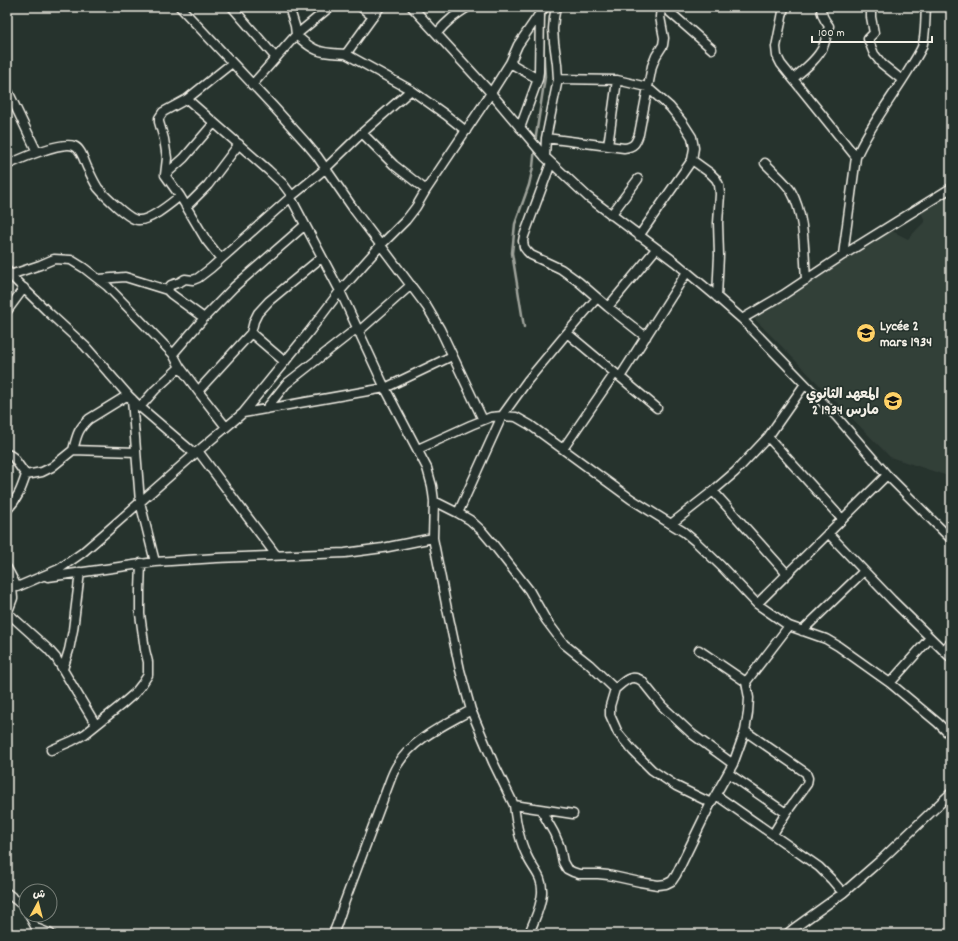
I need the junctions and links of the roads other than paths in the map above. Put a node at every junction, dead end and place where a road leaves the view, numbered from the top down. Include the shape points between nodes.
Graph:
1 (180, 7) edge
2 (232, 7) edge
3 (289, 7) edge
4 (330, 7) edge
5 (361, 7) edge
6 (380, 7) edge
7 (412, 7) edge
8 (468, 7) edge
9 (556, 7) edge
10 (662, 7) edge
11 (784, 7) edge
12 (821, 7) edge
13 (871, 7) edge
14 (926, 7) edge
15 (542, 10) edge
16 (373, 17) junction
17 (437, 33) junction
18 (296, 35) junction
19 (712, 49) dead end
20 (346, 54) junction
21 (276, 58) junction
22 (232, 63) junction
23 (510, 64) junction
24 (538, 79) junction
25 (558, 79) junction
26 (793, 79) junction
27 (617, 80) junction
28 (902, 80) junction
29 (252, 85) junction
30 (647, 87) junction
31 (7, 89) edge
32 (411, 90) junction
33 (491, 93) junction
34 (187, 99) junction
35 (214, 123) junction
36 (522, 130) junction
37 (466, 131) junction
38 (362, 133) junction
39 (546, 138) junction
40 (239, 144) junction
41 (608, 146) junction
42 (37, 152) junction
43 (545, 157) junction
44 (856, 157) junction
45 (692, 160) junction
46 (765, 163) dead end
47 (7, 165) edge
48 (325, 169) junction
49 (165, 175) junction
50 (638, 179) dead end
51 (951, 188) edge
52 (426, 190) junction
53 (180, 196) junction
54 (291, 197) junction
55 (186, 207) junction
56 (611, 215) junction
57 (305, 225) junction
58 (639, 236) junction
59 (380, 246) junction
60 (656, 249) junction
61 (843, 255) junction
62 (322, 257) junction
63 (220, 259) junction
64 (687, 272) junction
65 (9, 273) edge
66 (98, 279) junction
67 (806, 280) junction
68 (411, 285) junction
69 (24, 288) junction
70 (167, 290) junction
71 (340, 291) junction
72 (717, 297) junction
73 (597, 298) junction
74 (608, 307) junction
75 (7, 311) edge
76 (204, 318) junction
77 (742, 319) junction
78 (357, 330) junction
79 (251, 333) junction
80 (567, 333) junction
81 (646, 337) junction
82 (173, 354) junction
83 (452, 356) junction
84 (285, 362) junction
85 (180, 367) junction
86 (618, 375) junction
87 (805, 384) junction
88 (385, 388) junction
89 (198, 391) junction
90 (130, 397) junction
91 (140, 407) junction
92 (657, 408) dead end
93 (266, 409) junction
94 (243, 413) junction
95 (502, 416) junction
96 (483, 420) junction
97 (226, 427) junction
98 (768, 437) junction
99 (564, 448) junction
100 (418, 449) junction
101 (73, 450) junction
102 (136, 452) junction
103 (196, 452) junction
104 (7, 454) edge
105 (26, 474) junction
106 (887, 475) junction
107 (713, 491) junction
108 (434, 501) junction
109 (140, 502) junction
110 (7, 510) edge
111 (458, 512) junction
112 (842, 519) junction
113 (671, 524) junction
114 (828, 533) junction
115 (432, 538) junction
116 (951, 539) edge
117 (276, 556) junction
118 (155, 562) junction
119 (141, 563) junction
120 (7, 568) edge
121 (864, 571) junction
122 (80, 572) junction
123 (787, 574) junction
124 (37, 579) junction
125 (12, 588) edge
126 (757, 604) junction
127 (7, 614) edge
128 (789, 626) junction
129 (802, 631) junction
130 (930, 638) junction
131 (951, 643) edge
132 (699, 650) dead end
133 (943, 650) junction
134 (951, 658) edge
135 (63, 669) junction
136 (746, 682) junction
137 (890, 683) junction
138 (615, 689) junction
139 (471, 710) junction
140 (96, 725) junction
141 (744, 731) junction
142 (951, 736) edge
143 (51, 750) dead end
144 (733, 764) junction
145 (728, 773) junction
146 (951, 793) edge
147 (716, 795) junction
148 (711, 803) junction
149 (514, 805) junction
150 (541, 810) junction
151 (786, 813) junction
152 (573, 814) dead end
153 (773, 834) junction
154 (843, 893) junction
155 (7, 894) edge
156 (18, 902) edge
157 (33, 923) edge
158 (51, 934) edge
159 (333, 934) edge
160 (529, 934) edge
161 (787, 934) edge

1 - 22 street
2 - 21 street
3 - 18 street
4 - 18 street
5 - 16 street
6 - 16 street
7 - 17 street
8 - 17 street via 449,19
9 - 25 street via 553,29
10 - 19 street
10 - 30 street via 660,17 663,45 652,66
11 - 26 street via 776,47 777,56
12 - 26 street via 824,21 829,26 822,48 812,62
13 - 28 street via 874,33 868,39 874,54
14 - 28 street via 922,47
15 - 23 street via 518,45
15 - 24 street
16 - 20 street
17 - 33 street
18 - 20 street via 317,50
18 - 21 street
20 - 32 street
21 - 29 street
22 - 29 street
22 - 34 street
23 - 24 street
23 - 33 street
24 - 36 street
25 - 27 street
25 - 39 street
26 - 44 street
27 - 30 street
27 - 41 street
28 - 44 street via 869,131
29 - 48 street via 307,144
30 - 41 street via 639,134 634,145 630,148
30 - 45 street via 670,107 692,136
31 - 42 street
32 - 37 street
32 - 38 street
33 - 36 street
33 - 37 street
34 - 35 street
34 - 49 street via 163,112 159,118 166,158
35 - 40 street
35 - 49 street via 184,158
36 - 43 street
37 - 52 street
38 - 48 street
38 - 52 street via 394,165
39 - 41 street
39 - 43 street
40 - 54 street via 283,184
40 - 55 street via 208,185
42 - 47 street
42 - 53 street via 75,146 99,188 132,219 146,219
43 - 56 street
43 - 73 street via 524,236 524,247 531,255 561,269
44 - 61 street
45 - 58 street
45 - 72 street via 710,173 719,185
46 - 67 street via 790,189 795,199 802,222
48 - 54 street
48 - 59 street
49 - 53 street
50 - 56 street
51 - 61 street
52 - 59 street via 406,220
53 - 55 street
54 - 57 street
54 - 63 street
55 - 63 street
56 - 58 street
57 - 62 street
57 - 76 street via 234,287
58 - 60 street
59 - 68 street
59 - 71 street
60 - 64 street
60 - 74 street
61 - 67 street
62 - 71 street
62 - 79 street via 269,301 258,313
63 - 70 street via 198,278 185,279 171,285
64 - 72 street
64 - 81 street
65 - 66 street via 54,259 71,260
65 - 69 street
66 - 70 street via 125,277
66 - 82 street
67 - 77 street
68 - 78 street
68 - 83 street via 440,329
69 - 75 street
69 - 90 street via 86,346
70 - 76 street
71 - 78 street
71 - 84 street
72 - 77 street
73 - 74 street
73 - 80 street
74 - 81 street
76 - 82 street
77 - 87 street
78 - 88 street
78 - 93 street via 286,384
79 - 84 street
79 - 89 street
80 - 86 street
80 - 95 street
81 - 86 street
82 - 85 street
83 - 88 street
83 - 96 street
84 - 94 street
85 - 89 street
85 - 91 street
86 - 92 street
86 - 99 street
87 - 98 street
87 - 106 street
88 - 93 street
88 - 100 street
89 - 97 street
90 - 91 street
90 - 101 street via 88,419 80,428
90 - 102 street
91 - 103 street
93 - 94 street
94 - 97 street
95 - 96 street
95 - 99 street via 516,417
95 - 111 street
96 - 100 street
97 - 103 street
98 - 107 street
98 - 112 street
99 - 113 street via 626,495
100 - 108 street via 427,468
101 - 102 street
101 - 105 street via 52,467 42,472
102 - 109 street
103 - 109 street
103 - 117 street
104 - 105 street
105 - 110 street via 19,494
106 - 112 street
106 - 116 street
107 - 113 street
107 - 123 street
108 - 111 street
108 - 115 street
109 - 118 street
109 - 124 street via 82,553 59,569
111 - 138 street via 470,520 493,544 529,590 546,620 564,644
112 - 114 street
113 - 126 street via 710,555
114 - 121 street
114 - 123 street
115 - 117 street via 345,553
115 - 139 street
117 - 118 street
118 - 119 street
119 - 122 street
119 - 140 street via 140,614 148,675 135,693
120 - 125 street
121 - 129 street
121 - 130 street
122 - 124 street
122 - 135 street via 73,630
123 - 126 street
124 - 125 street
125 - 127 street
126 - 128 street
127 - 135 street via 48,649
128 - 129 street
128 - 136 street
129 - 137 street via 838,646
130 - 133 street
130 - 137 street
131 - 133 street
132 - 136 street
133 - 134 street
135 - 140 street
136 - 141 street via 748,713
137 - 142 street
138 - 144 street via 625,680 638,678 662,706 692,734
138 - 148 street via 610,714 618,733 632,751 652,770 676,786
139 - 149 street
139 - 159 street via 424,737 398,763
140 - 143 street via 85,734
141 - 144 street
141 - 151 street via 806,773 807,784
144 - 145 street
145 - 147 street
145 - 151 street
146 - 154 street
147 - 148 street
147 - 153 street
148 - 150 street via 676,875 666,884 658,885 598,874 579,874 568,869 563,862 554,833
149 - 150 street
149 - 160 street via 521,841 527,857 541,879 541,903
150 - 152 street
151 - 153 street
153 - 154 street via 819,867
154 - 161 street
155 - 156 street
157 - 158 street via 36,928

